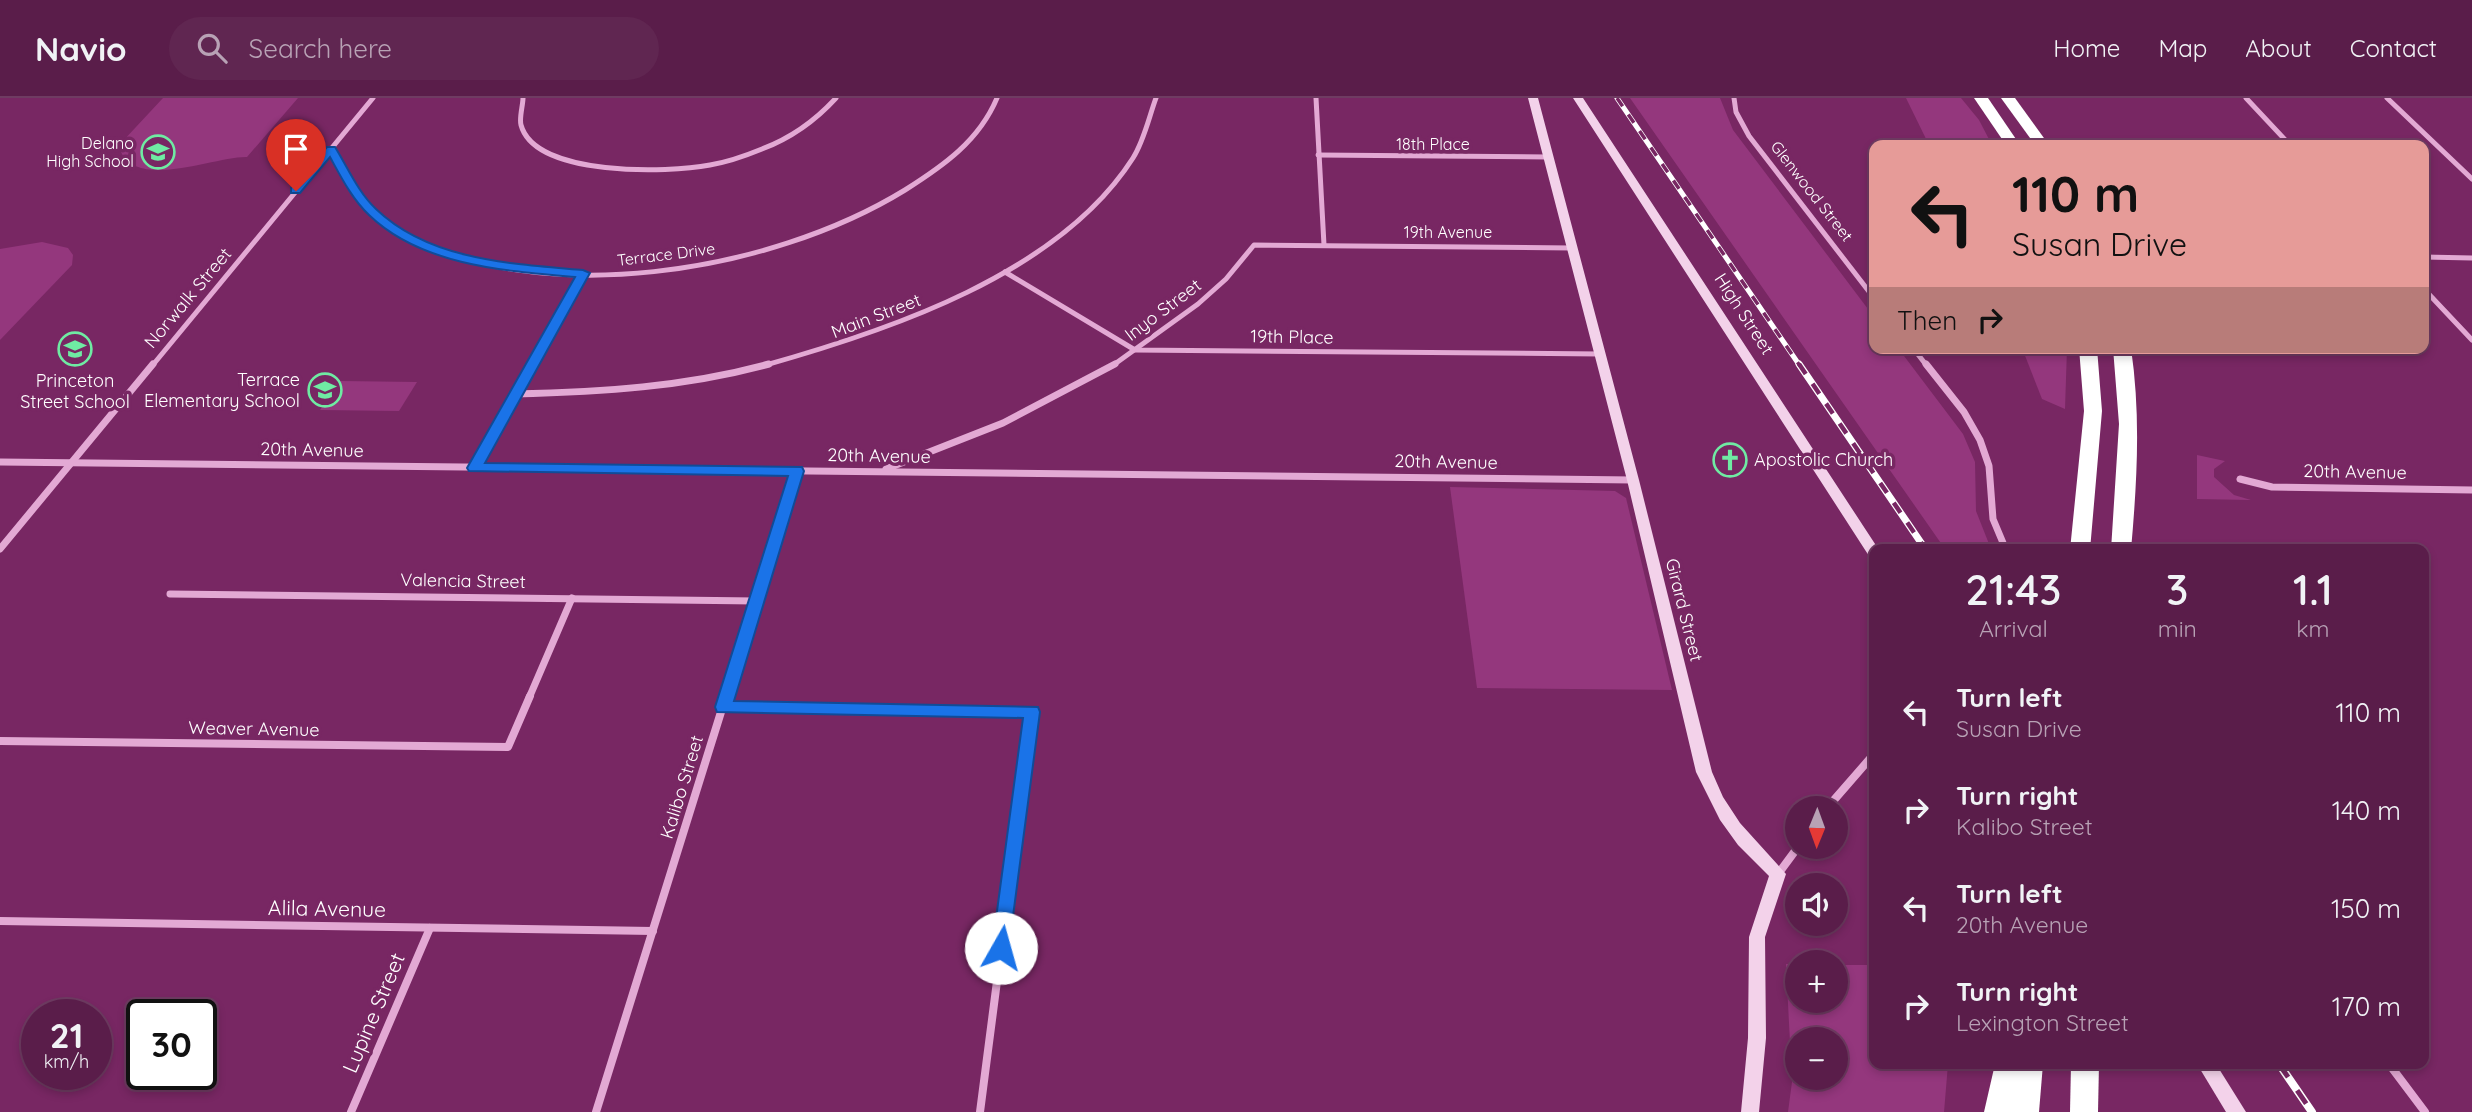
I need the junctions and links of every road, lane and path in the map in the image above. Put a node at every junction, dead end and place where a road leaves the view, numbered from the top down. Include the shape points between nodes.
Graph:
1 (373, 98) edge
2 (523, 98) edge
3 (836, 98) edge
4 (996, 98) edge
5 (1156, 98) edge
6 (1316, 98) edge
7 (1533, 98) edge
8 (1578, 98) edge
9 (1734, 98) edge
10 (1981, 98) edge
11 (2009, 98) edge
12 (2246, 98) edge
13 (2387, 98) edge
14 (2010, 140) edge
15 (2039, 140) edge
16 (2285, 140) edge
17 (331, 149) junction
18 (1318, 155) junction
19 (1548, 157) junction
20 (2472, 179) edge
21 (1324, 245) junction
22 (1572, 247) junction
23 (2429, 257) edge
24 (2472, 258) edge
25 (1005, 272) junction
26 (583, 273) junction
27 (1869, 291) edge
28 (2429, 294) edge
29 (2472, 341) edge
30 (1135, 349) junction
31 (1600, 354) junction
32 (1918, 354) edge
33 (2088, 354) edge
34 (2123, 354) edge
35 (514, 394) junction
36 (0, 463) edge
37 (68, 464) junction
38 (475, 468) junction
39 (797, 471) junction
40 (879, 472) junction
41 (2240, 479) dead end
42 (1633, 480) junction
43 (2472, 489) edge
44 (2003, 544) edge
45 (2081, 544) edge
46 (2121, 544) edge
47 (1869, 545) edge
48 (0, 549) edge
49 (170, 594) dead end
50 (572, 598) junction
51 (756, 601) junction
52 (723, 707) junction
53 (0, 741) edge
54 (1869, 760) edge
55 (1837, 796) edge
56 (1790, 859) edge
57 (1779, 874) junction
58 (0, 921) edge
59 (430, 928) junction
60 (653, 931) junction
61 (2008, 1069) edge
62 (2029, 1069) edge
63 (2085, 1069) edge
64 (2209, 1069) edge
65 (2393, 1069) edge
66 (351, 1112) edge
67 (596, 1112) edge
68 (980, 1112) edge
69 (1750, 1112) edge
70 (1998, 1112) edge
71 (2025, 1112) edge
72 (2084, 1112) edge
73 (2237, 1112) edge
74 (2426, 1112) edge

1 - 17 street, Norwalk Street
2 - 3 street via 521,124 530,139 549,153 571,162 636,172 709,165 755,151 802,130
4 - 26 street, Terrace Drive via 975,135 948,161 914,187 830,228 766,250 691,266
5 - 25 street, Main Street via 1145,135 1107,192 1078,220
6 - 18 street
7 - 19 main road, Girard Street
8 - 47 main road, High Street
9 - 27 street, Glenwood Street via 1743,127
10 - 14 highway
11 - 15 highway
12 - 16 street
13 - 20 street
17 - 26 street, Terrace Drive via 371,211 421,244 506,268
17 - 37 street, Norwalk Street
18 - 19 street, 18th Place
18 - 21 street
19 - 22 main road, Girard Street
21 - 22 street, 19th Avenue
21 - 30 street, Inyo Street via 1254,245 1184,316
22 - 31 main road, Girard Street
23 - 24 street
25 - 30 street
25 - 35 street, Main Street via 914,318 797,357 643,388
26 - 35 street
28 - 29 street
30 - 31 street, 19th Place
30 - 40 street, Inyo Street via 1083,382 993,427
31 - 42 main road, Girard Street
32 - 44 street via 1980,439 1989,465 1990,510
33 - 45 highway via 2092,433
34 - 46 highway via 2130,437
35 - 38 street
36 - 37 street, 20th Avenue
37 - 38 street, 20th Avenue
37 - 48 street, Norwalk Street
38 - 39 street, 20th Avenue
39 - 40 street, 20th Avenue
39 - 51 street, Kalibo Street
40 - 42 street, 20th Avenue
41 - 43 street, 20th Avenue via 2272,487
42 - 57 main road, Girard Street via 1710,788 1737,834
49 - 50 street, Valencia Street
50 - 51 street, Valencia Street
50 - 53 street, Weaver Avenue via 508,747
51 - 52 street, Kalibo Street
52 - 60 street, Kalibo Street
52 - 68 street via 1032,712
54 - 55 street
56 - 57 street
57 - 69 main road via 1757,937 1757,1038
58 - 59 street, Alila Avenue
59 - 60 street, Alila Avenue
59 - 66 street, Lupine Street
60 - 67 street, Kalibo Street
61 - 70 highway
62 - 71 highway
63 - 72 highway
64 - 73 main road
65 - 74 street

